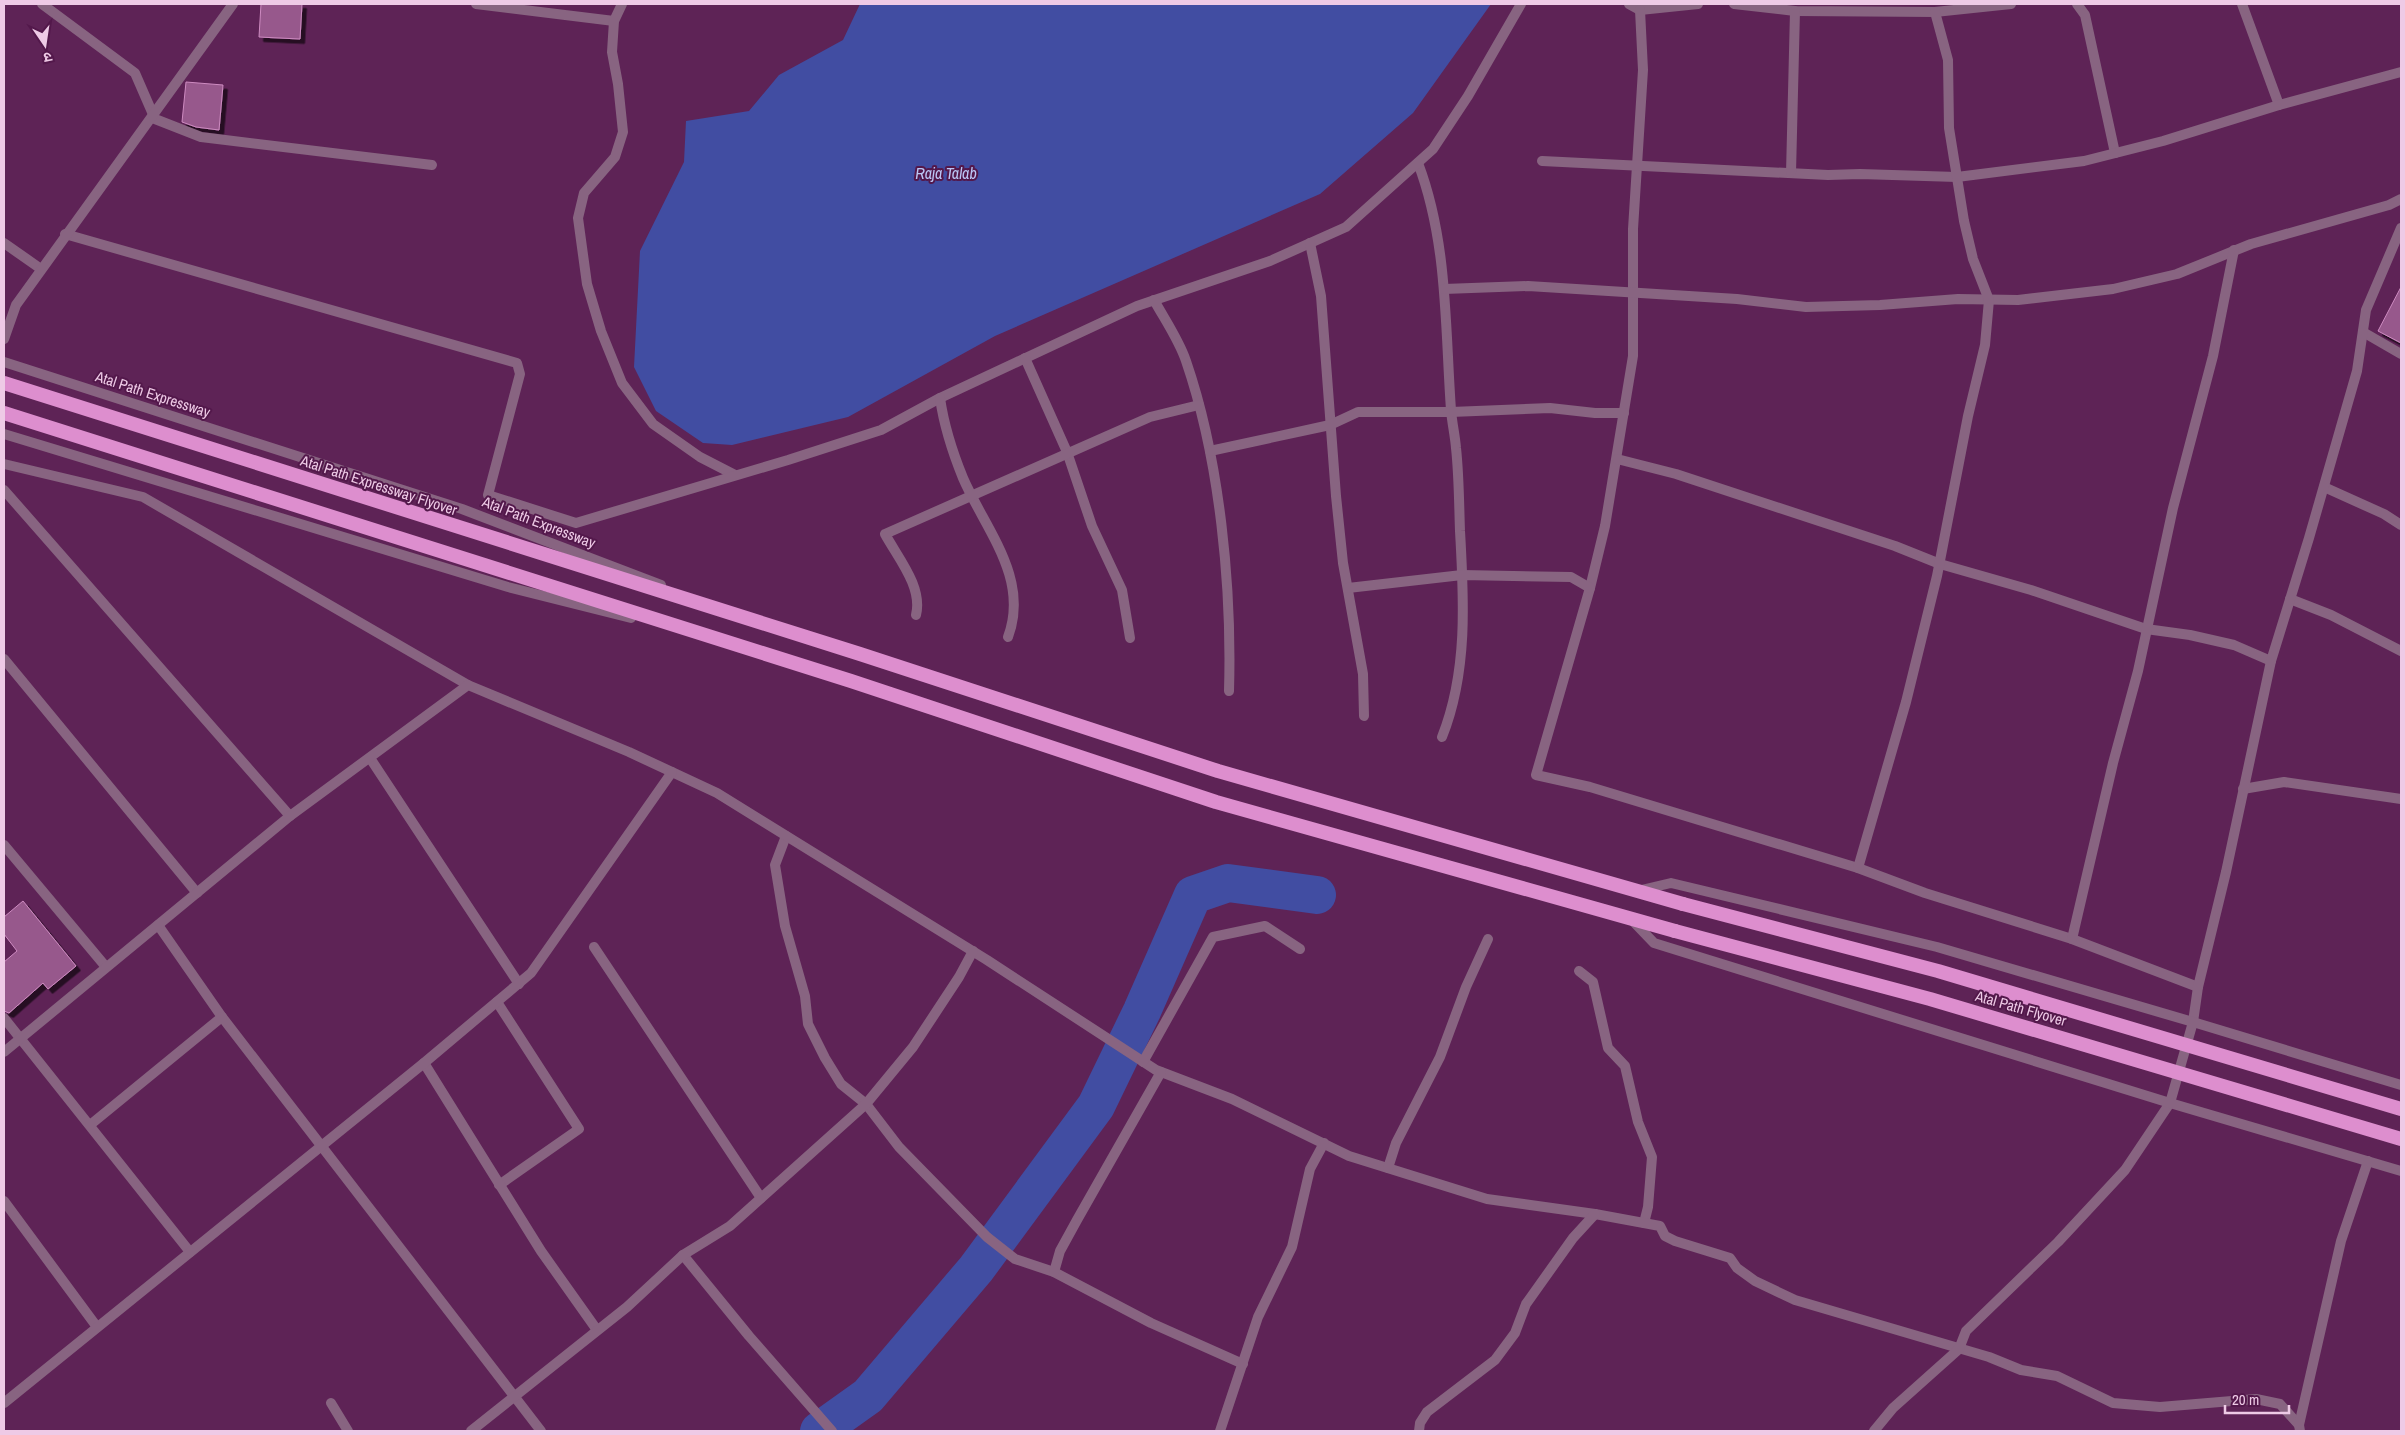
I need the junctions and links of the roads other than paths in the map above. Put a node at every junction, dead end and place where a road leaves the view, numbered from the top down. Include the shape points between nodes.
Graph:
1 (42, 4) edge
2 (233, 4) edge
3 (476, 4) edge
4 (622, 4) edge
5 (1521, 4) edge
6 (1629, 4) edge
7 (1698, 4) edge
8 (1734, 4) edge
9 (2011, 4) edge
10 (2077, 4) edge
11 (2242, 4) edge
12 (1801, 8) edge
13 (1640, 10) junction
14 (1935, 12) junction
15 (614, 21) junction
16 (2401, 72) edge
17 (2279, 105) junction
18 (152, 115) junction
19 (2116, 154) junction
20 (1542, 161) dead end
21 (1418, 163) junction
22 (432, 165) dead end
23 (1636, 165) junction
24 (1791, 172) junction
25 (1957, 177) junction
26 (2401, 199) edge
27 (2401, 228) edge
28 (65, 234) junction
29 (4, 243) edge
30 (1310, 243) junction
31 (2234, 250) junction
32 (41, 269) junction
33 (1444, 289) junction
34 (1632, 294) junction
35 (1154, 300) junction
36 (1989, 300) junction
37 (2362, 332) junction
38 (4, 339) edge
39 (2401, 354) edge
40 (1025, 358) junction
41 (4, 362) edge
42 (4, 383) edge
43 (940, 398) junction
44 (1199, 405) junction
45 (1451, 412) junction
46 (4, 413) edge
47 (1624, 413) junction
48 (1330, 425) junction
49 (4, 434) edge
50 (1067, 452) junction
51 (1210, 452) junction
52 (1617, 459) junction
53 (4, 464) edge
54 (735, 475) junction
55 (2324, 487) junction
56 (4, 490) edge
57 (972, 495) junction
58 (2401, 525) edge
59 (1940, 564) junction
60 (1462, 575) junction
61 (1348, 588) junction
62 (1590, 588) junction
63 (2290, 599) junction
64 (916, 615) dead end
65 (745, 618) junction
66 (2146, 629) junction
67 (1008, 637) dead end
68 (1130, 638) dead end
69 (734, 644) junction
70 (2401, 651) edge
71 (4, 659) edge
72 (2270, 661) junction
73 (468, 685) junction
74 (1229, 691) dead end
75 (1364, 716) dead end
76 (1442, 737) dead end
77 (370, 758) junction
78 (1218, 771) joint
79 (672, 772) junction
80 (2242, 789) junction
81 (2401, 799) edge
82 (290, 816) junction
83 (786, 836) junction
84 (4, 845) edge
85 (1858, 868) junction
86 (1636, 891) junction
87 (197, 892) junction
88 (1630, 918) junction
89 (158, 925) junction
90 (1488, 939) dead end
91 (2072, 939) junction
92 (594, 947) dead end
93 (1300, 949) dead end
94 (973, 951) junction
95 (106, 967) junction
96 (1579, 972) dead end
97 (519, 984) junction
98 (2198, 987) junction
99 (497, 1002) junction
100 (222, 1017) junction
101 (4, 1018) edge
102 (2193, 1022) junction
103 (21, 1038) junction
104 (4, 1052) edge
105 (1143, 1062) junction
106 (424, 1063) junction
107 (1161, 1072) junction
108 (2401, 1085) edge
109 (2170, 1103) junction
110 (866, 1104) junction
111 (2401, 1109) edge
112 (90, 1125) junction
113 (2401, 1139) edge
114 (1324, 1143) junction
115 (321, 1146) junction
116 (2368, 1161) junction
117 (1388, 1168) junction
118 (2401, 1171) edge
119 (499, 1185) junction
120 (761, 1198) junction
121 (4, 1201) edge
122 (1595, 1214) junction
123 (1644, 1223) junction
124 (190, 1252) junction
125 (683, 1255) junction
126 (1054, 1272) junction
127 (97, 1327) junction
128 (597, 1330) junction
129 (1959, 1349) junction
130 (1242, 1364) junction
131 (514, 1396) junction
132 (5, 1398) edge
133 (331, 1403) dead end
134 (2299, 1428) edge
135 (348, 1431) edge
136 (471, 1431) edge
137 (541, 1431) edge
138 (832, 1431) edge
139 (1220, 1431) edge
140 (1419, 1431) edge
141 (1874, 1431) edge

1 - 18 street via 135,73
2 - 18 street
3 - 15 street
4 - 15 street
5 - 21 street via 1468,96 1433,149
6 - 13 street
7 - 13 street
8 - 12 street
9 - 14 street
10 - 19 street via 2085,15
11 - 17 street
12 - 14 street
12 - 24 street
13 - 23 street via 1643,70
14 - 25 street via 1948,60 1950,128
15 - 54 street via 612,52 623,132 615,158 584,193 578,218 587,284 622,383 653,424 700,457
16 - 17 street
17 - 19 street
18 - 22 street via 201,138
18 - 28 street
19 - 25 street via 2084,162
20 - 23 street
21 - 30 street via 1346,227
21 - 33 street via 1440,242
23 - 24 street
23 - 34 street
24 - 25 street via 1828,176
25 - 36 street via 1968,240
26 - 31 street
27 - 37 street via 2366,310
28 - 32 street
28 - 54 street via 517,364 520,374 488,495 576,522
29 - 32 street
30 - 35 street via 1270,261
30 - 48 street via 1321,296
31 - 36 street via 2177,274 2113,289 2018,300
31 - 66 street via 2213,356 2173,508
32 - 38 street via 16,305
33 - 34 street via 1528,286
33 - 45 street
34 - 36 street via 1806,307
34 - 47 street via 1633,356
35 - 40 street
35 - 44 street via 1186,359
36 - 59 street via 1986,345 1968,416
37 - 39 street
37 - 55 street via 2357,370
40 - 43 street
40 - 50 street
41 - 65 street, Atal Path Expressway via 462,509
42 - 65 highway, Atal Path Expressway Flyover
43 - 54 street via 881,430
43 - 57 street via 945,430
44 - 50 street via 1150,418
44 - 51 street
45 - 47 street via 1550,408
45 - 48 street via 1358,412
45 - 60 street via 1456,448
46 - 69 highway
47 - 52 street
48 - 51 street
48 - 61 street
49 - 69 street via 508,587
50 - 57 street
50 - 68 street via 1092,526 1122,590
51 - 74 street via 1222,532 1230,642
52 - 59 street via 1676,474 1895,546
52 - 62 street
53 - 73 street via 143,497
55 - 58 street
55 - 63 street
56 - 82 street
57 - 64 street via 885,534 914,587 919,603
57 - 67 street via 1000,549 1014,591 1015,620
59 - 66 street via 2032,590
59 - 85 street via 1906,702
60 - 61 street
60 - 62 street via 1571,577
60 - 76 street via 1463,636 1450,719
61 - 75 street via 1363,674
62 - 85 street via 1536,776 1599,789
63 - 70 street via 2331,615
63 - 72 street
65 - 78 highway, Atal Path Expressway Flyover
66 - 72 street via 2234,645
66 - 91 street
69 - 88 highway, Atal Path Flyover via 1216,802
71 - 87 street
72 - 80 street
73 - 77 street
73 - 79 street
77 - 82 street
77 - 97 street
78 - 86 highway, Atal Path Flyover
79 - 83 street via 717,793
79 - 97 street via 531,973
80 - 81 street via 2284,782
80 - 98 street
82 - 87 street
83 - 94 street
83 - 110 street via 775,865 785,926 804,996 808,1024 841,1084
84 - 95 street
85 - 91 street via 1925,893
86 - 102 street via 1671,883 1937,948
86 - 111 highway, Atal Path Flyover, bridge via 1938,971
87 - 89 street
88 - 109 street via 1654,943
88 - 113 highway, Atal Path Flyover, bridge via 1939,1002
89 - 95 street
89 - 100 street
90 - 117 street via 1440,1056 1396,1143
91 - 98 street
92 - 120 street
93 - 105 street via 1266,926 1213,937
94 - 105 street
94 - 110 street via 913,1047
95 - 103 street
96 - 123 street via 1593,982 1608,1048 1625,1066 1638,1122 1652,1157
97 - 99 street
98 - 102 street
99 - 106 street
99 - 119 street via 579,1129
100 - 112 street
100 - 115 street
101 - 103 street
102 - 108 street
102 - 109 street
103 - 104 street
103 - 112 street
105 - 107 street
106 - 115 street
106 - 119 street
107 - 114 street via 1232,1099
107 - 126 street via 1060,1251
109 - 116 street
109 - 129 street via 2125,1170 2058,1242 1966,1331
110 - 120 street
110 - 126 street via 899,1147 987,1237 1015,1259
112 - 124 street
114 - 117 street via 1349,1156
114 - 130 street via 1310,1169 1292,1247 1258,1317
115 - 124 street
115 - 131 street
116 - 118 street
116 - 134 street via 2341,1241
117 - 122 street via 1487,1199
119 - 128 street
120 - 125 street via 730,1226
121 - 127 street
122 - 123 street
122 - 140 street via 1573,1238 1526,1304 1515,1333 1495,1360 1427,1412
123 - 129 street via 1660,1226 1665,1236 1675,1241 1730,1258 1737,1268 1755,1281 1795,1300
124 - 127 street
125 - 128 street
125 - 138 street
126 - 130 street via 1151,1323
127 - 132 street
128 - 131 street
129 - 134 street via 2021,1370 2057,1376 2113,1403 2160,1407 2256,1399 2280,1404
129 - 141 street via 1893,1408
130 - 139 street
131 - 136 street
131 - 137 street
133 - 135 street

